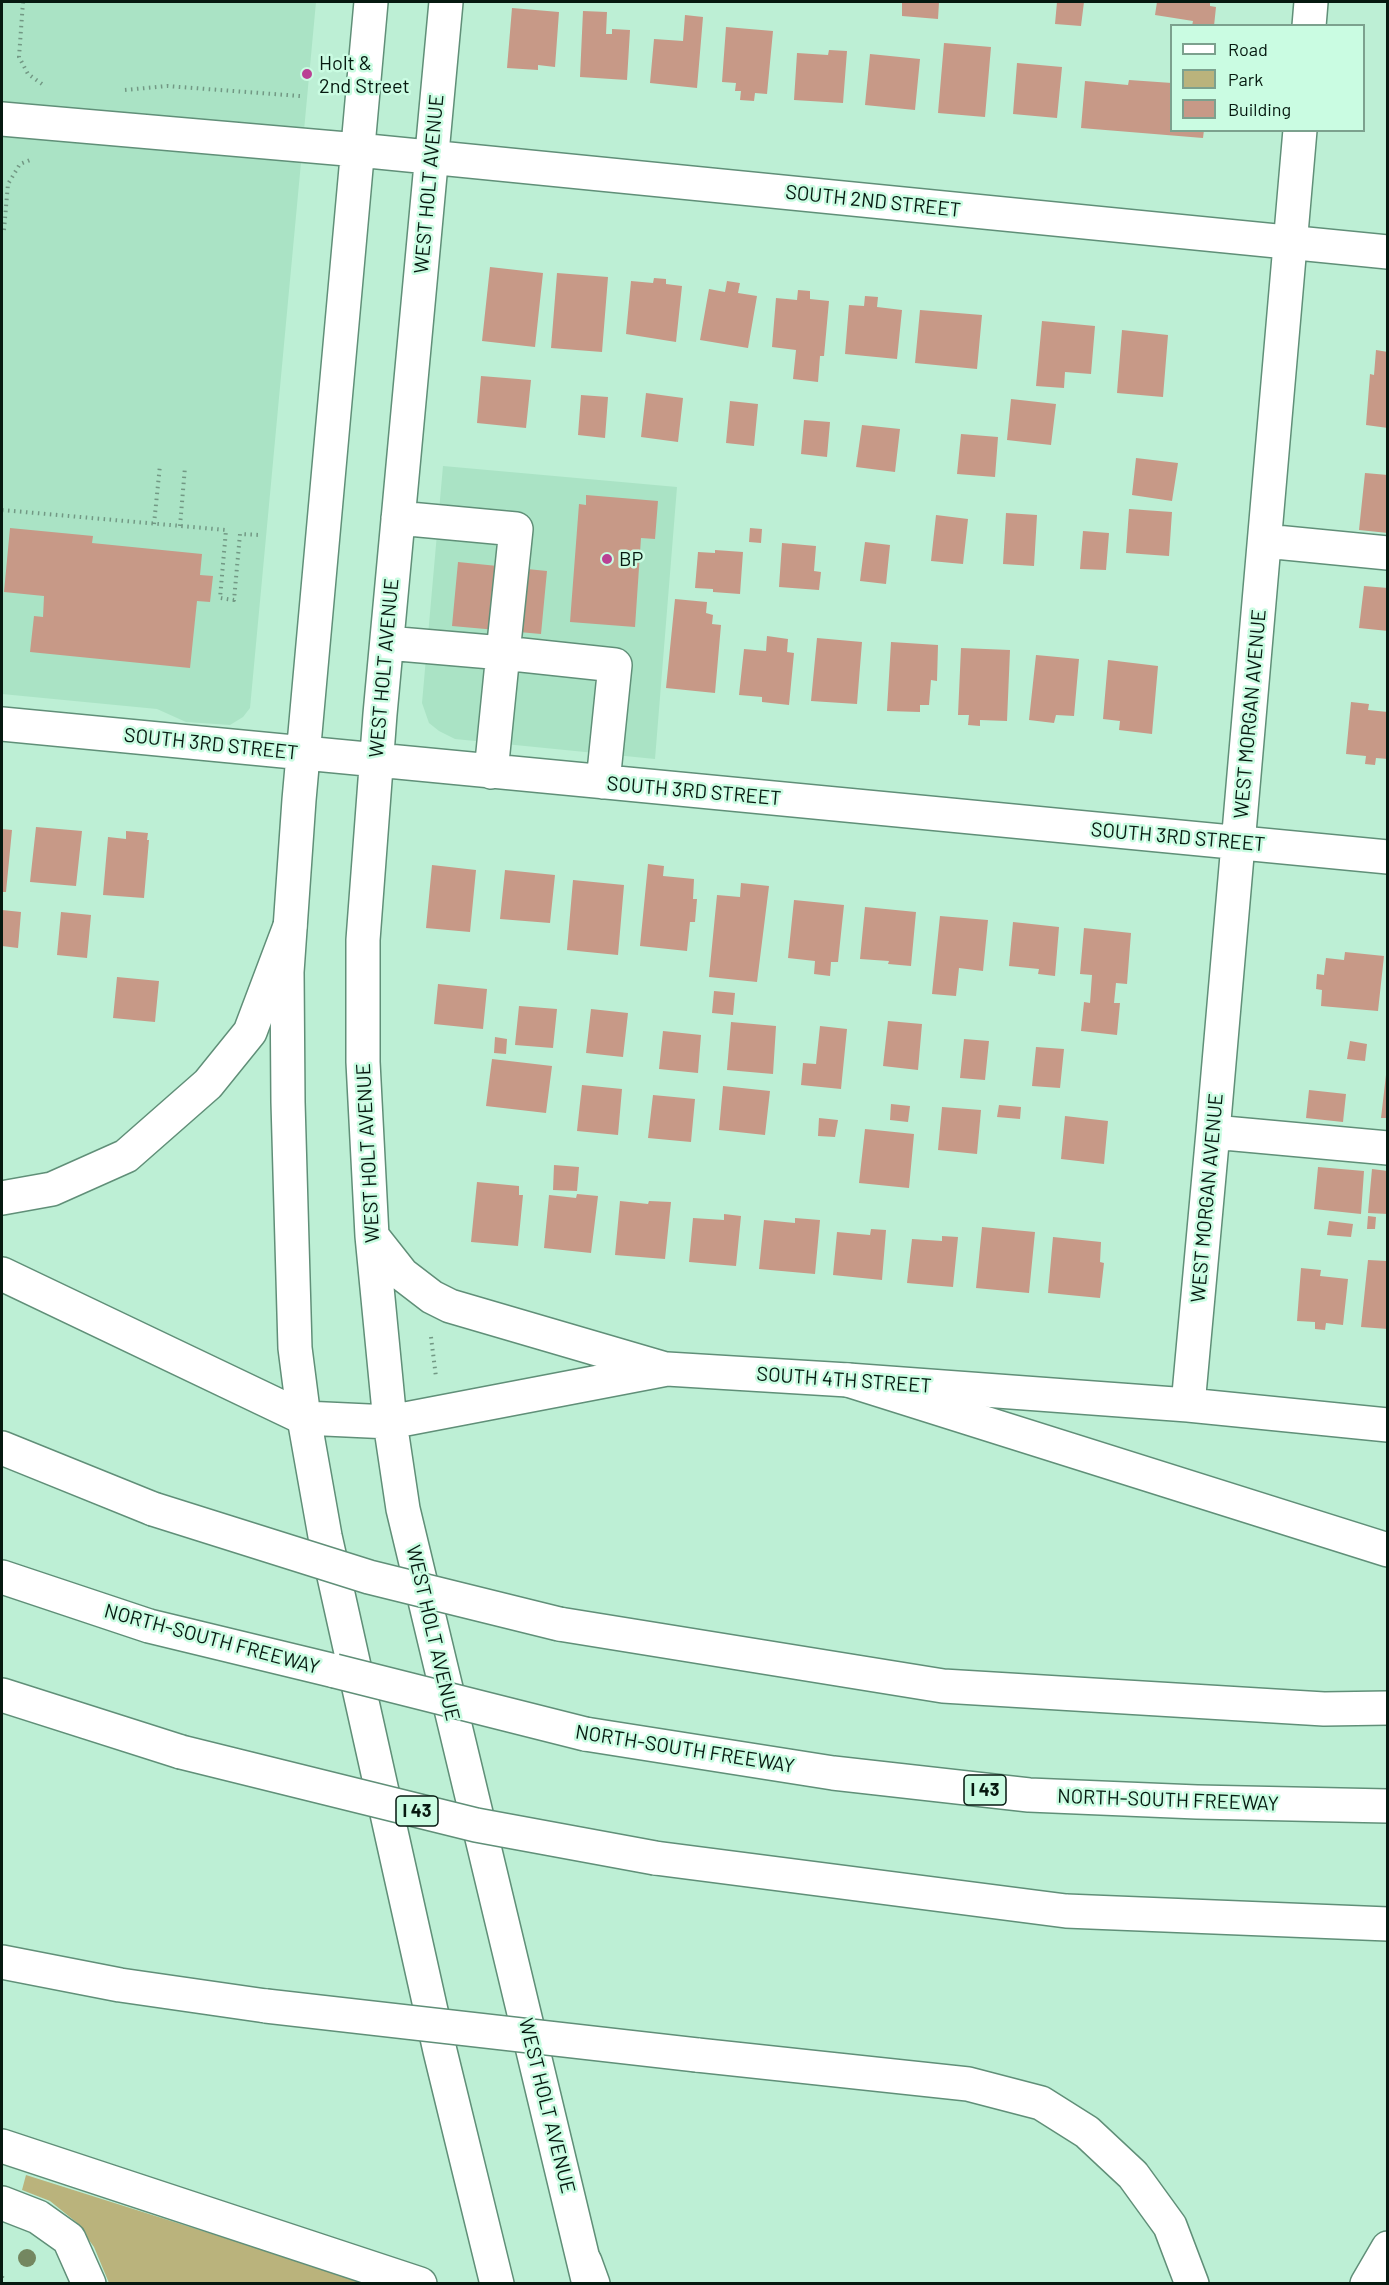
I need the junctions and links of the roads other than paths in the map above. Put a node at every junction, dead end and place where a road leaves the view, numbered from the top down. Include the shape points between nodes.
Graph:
1 (371, 2) edge
2 (446, 2) edge
3 (1311, 2) edge
4 (1309, 24) edge
5 (2, 119) edge
6 (1300, 132) edge
7 (358, 150) junction
8 (431, 158) junction
9 (1291, 243) junction
10 (1388, 252) edge
11 (398, 518) junction
12 (1265, 541) junction
13 (1388, 553) edge
14 (387, 643) junction
15 (503, 653) junction
16 (2, 724) edge
17 (303, 753) junction
18 (376, 760) junction
19 (491, 772) junction
20 (603, 782) junction
21 (1239, 843) junction
22 (1388, 857) edge
23 (290, 926) junction
24 (1213, 1132) junction
25 (1388, 1148) edge
26 (2, 1198) edge
27 (372, 1236) junction
28 (2, 1274) edge
29 (667, 1369) junction
30 (848, 1380) junction
31 (1188, 1405) junction
32 (304, 1418) junction
33 (390, 1422) junction
34 (1388, 1425) edge
35 (2, 1448) edge
36 (1388, 1550) edge
37 (2, 1577) edge
38 (2, 1695) edge
39 (1388, 1708) edge
40 (1388, 1806) edge
41 (1388, 1924) edge
42 (2, 1962) edge
43 (2, 2146) edge
44 (2, 2203) edge
45 (1388, 2248) edge
46 (589, 2276) edge
47 (89, 2283) edge
48 (420, 2283) edge
49 (496, 2283) edge
50 (1192, 2283) edge
51 (1367, 2283) edge

1 - 7 main road
2 - 8 main road, WEST HOLT AVENUE
3 - 4 main road
5 - 7 main road, SOUTH 2ND STREET
6 - 9 main road, WEST MORGAN AVENUE
7 - 8 main road, SOUTH 2ND STREET
7 - 17 main road
8 - 9 main road, SOUTH 2ND STREET
8 - 11 main road, WEST HOLT AVENUE
9 - 10 main road, SOUTH 2ND STREET
9 - 12 main road, WEST MORGAN AVENUE
11 - 14 main road, WEST HOLT AVENUE
11 - 15 main road via 516,529
12 - 13 main road
12 - 21 main road, WEST MORGAN AVENUE
14 - 15 main road
14 - 18 main road, WEST HOLT AVENUE
15 - 19 main road
15 - 20 main road via 615,665
16 - 17 main road, SOUTH 3RD STREET
17 - 18 main road, SOUTH 3RD STREET
17 - 23 main road
18 - 19 main road, SOUTH 3RD STREET
18 - 27 main road, WEST HOLT AVENUE via 363,940 363,1062
19 - 20 main road, SOUTH 3RD STREET
20 - 21 main road, SOUTH 3RD STREET
21 - 22 main road, SOUTH 3RD STREET
21 - 24 main road, WEST MORGAN AVENUE
23 - 26 main road via 250,1032 208,1084 126,1156 52,1189
23 - 32 main road via 288,1102 295,1348
24 - 25 main road
24 - 31 main road, WEST MORGAN AVENUE
27 - 29 main road via 402,1274 450,1306
27 - 33 main road, WEST HOLT AVENUE
28 - 32 main road
29 - 30 main road, SOUTH 4TH STREET
29 - 33 main road, SOUTH 4TH STREET
30 - 31 main road, SOUTH 4TH STREET
30 - 36 main road
31 - 34 main road, SOUTH 4TH STREET
32 - 33 main road, SOUTH 4TH STREET
32 - 49 main road via 324,1536
33 - 46 main road, WEST HOLT AVENUE via 403,1509
35 - 39 main road, bridge via 153,1509 369,1577 560,1624 943,1686 1324,1709
37 - 40 main road, NORTH-SOUTH FREEWAY / I 43, bridge via 149,1626 585,1734 833,1773 1029,1795
38 - 41 main road, I 43, bridge via 181,1752 476,1825 655,1858 1066,1911
42 - 50 main road, bridge via 266,2006 968,2084 1041,2103 1087,2132 1133,2175 1170,2226
43 - 48 main road
44 - 47 main road via 38,2217 69,2239
45 - 51 main road

